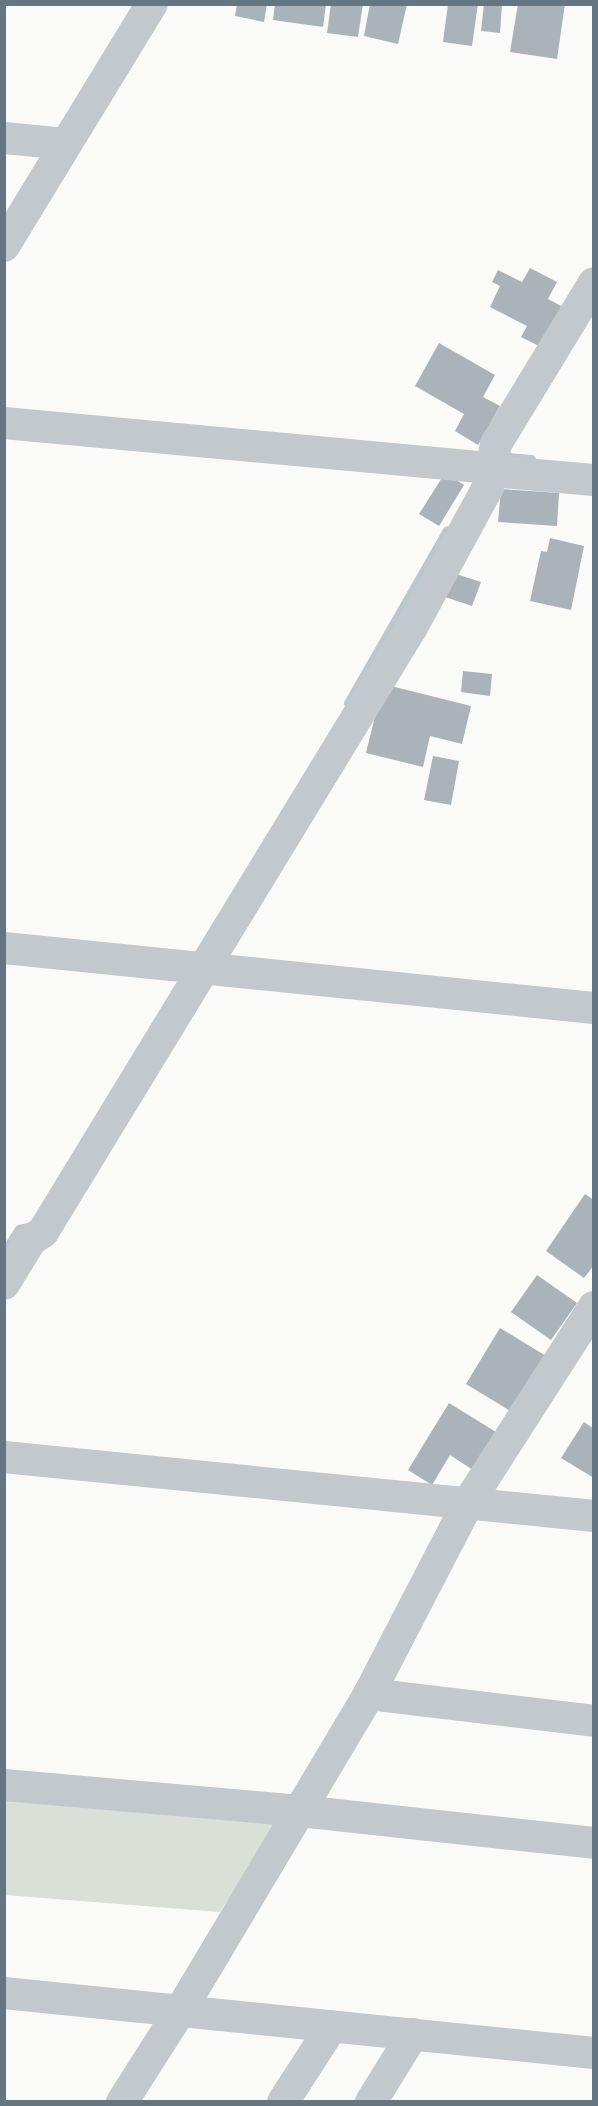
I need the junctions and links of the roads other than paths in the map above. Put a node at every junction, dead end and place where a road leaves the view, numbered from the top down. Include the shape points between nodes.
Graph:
1 (152, 4) edge
2 (4, 138) edge
3 (66, 144) junction
4 (9, 231) edge
5 (594, 283) edge
6 (4, 423) edge
7 (492, 463) junction
8 (594, 480) edge
9 (4, 948) edge
10 (194, 968) junction
11 (594, 1008) edge
12 (4, 1284) edge
13 (594, 1307) edge
14 (4, 1457) edge
15 (468, 1503) junction
16 (594, 1516) edge
17 (369, 1694) junction
18 (594, 1721) edge
19 (4, 1785) edge
20 (300, 1811) junction
21 (594, 1843) edge
22 (4, 1993) edge
23 (185, 2002) junction
24 (332, 2026) junction
25 (413, 2034) junction
26 (594, 2053) edge
27 (122, 2102) edge
28 (283, 2102) edge
29 (371, 2102) edge

1 - 3 street
2 - 3 street
3 - 4 street
5 - 7 street via 496,444
6 - 7 street
7 - 8 street
7 - 10 street via 488,487 412,627
9 - 10 street
10 - 11 street
10 - 12 street via 43,1232 31,1240
13 - 15 street
14 - 15 street
15 - 16 street
15 - 17 street
17 - 18 street
17 - 20 street
19 - 20 street
20 - 21 street
20 - 23 street
22 - 23 street
23 - 24 street
23 - 27 street
24 - 25 street
24 - 28 street
25 - 26 street
25 - 29 street

